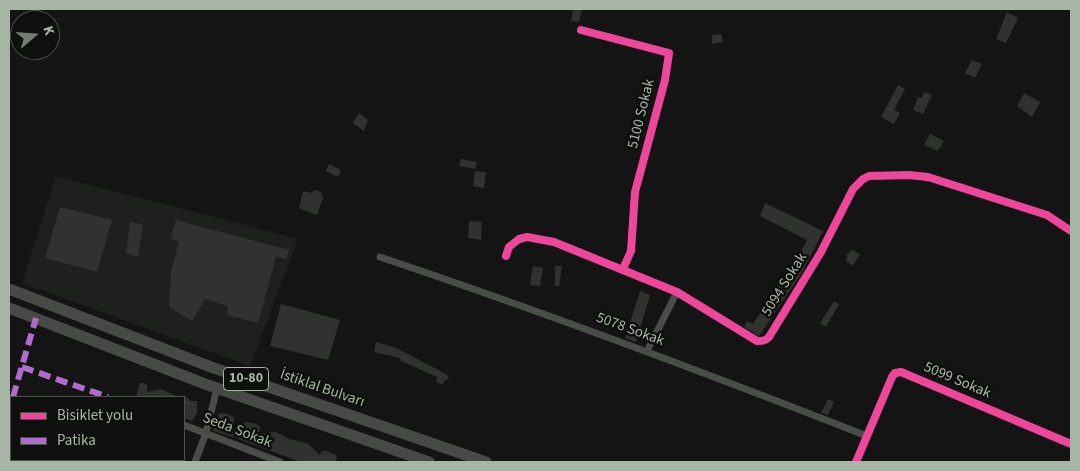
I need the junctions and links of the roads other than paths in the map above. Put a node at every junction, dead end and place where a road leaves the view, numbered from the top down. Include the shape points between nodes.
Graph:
1 (581, 30) dead end
2 (1071, 231) edge
3 (506, 256) dead end
4 (380, 257) dead end
5 (623, 269) junction
6 (9, 289) edge
7 (677, 292) junction
8 (9, 308) edge
9 (647, 351) junction
10 (217, 388) junction
11 (185, 425) edge
12 (206, 433) junction
13 (867, 436) junction
14 (1071, 444) edge
15 (195, 462) edge
16 (280, 462) edge
17 (429, 462) edge
18 (486, 462) edge
19 (856, 462) edge

1 - 5 street, 5100 Sokak via 669,53 665,80 635,192 631,251
2 - 7 street, 5094 Sokak via 1047,215 928,177 869,176 853,189 821,252 766,340 757,341
3 - 5 street, 5094 Sokak via 513,242 527,237 554,242
4 - 9 street, 5078 Sokak
5 - 7 street, 5094 Sokak
6 - 18 main road, İstiklal Bulvarı / 10-80 via 211,367
7 - 9 street
8 - 10 main road, 10-80
9 - 13 street, 5078 Sokak
10 - 12 street
10 - 17 main road, 10-80
11 - 12 street, Seda Sokak
12 - 15 street
12 - 16 street, Seda Sokak
13 - 14 street, 5099 Sokak via 892,377 901,372
13 - 19 street

